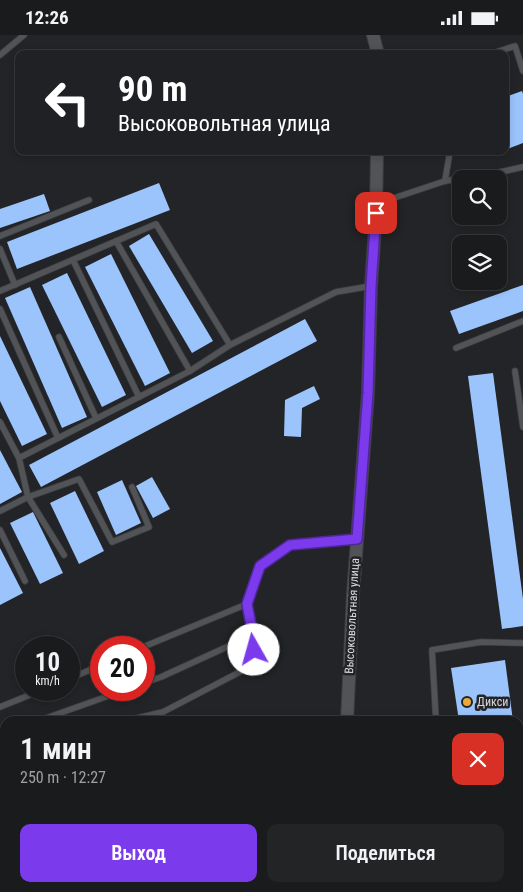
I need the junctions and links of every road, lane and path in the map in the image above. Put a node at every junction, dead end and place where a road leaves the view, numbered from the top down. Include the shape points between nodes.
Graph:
1 (24, 35) edge
2 (374, 35) edge
3 (377, 50) edge
4 (502, 50) edge
5 (0, 55) edge
6 (523, 71) edge
7 (377, 155) edge
8 (449, 155) edge
9 (523, 167) edge
10 (445, 181) junction
11 (89, 200) dead end
12 (376, 204) junction
13 (0, 236) edge
14 (116, 241) junction
15 (0, 249) edge
16 (73, 260) junction
17 (15, 285) junction
18 (371, 286) junction
19 (0, 291) edge
20 (0, 309) edge
21 (523, 321) edge
22 (58, 337) dead end
23 (230, 345) junction
24 (456, 348) dead end
25 (190, 371) junction
26 (515, 371) dead end
27 (139, 397) junction
28 (521, 402) edge
29 (96, 419) junction
30 (0, 422) edge
31 (523, 427) edge
32 (58, 438) junction
33 (20, 458) junction
34 (132, 487) dead end
35 (28, 497) junction
36 (0, 511) edge
37 (0, 531) edge
38 (357, 539) junction
39 (64, 555) dead end
40 (25, 581) dead end
41 (247, 604) junction
42 (253, 635) junction
43 (155, 642) edge
44 (523, 643) edge
45 (155, 679) edge
46 (15, 701) edge
47 (95, 701) edge
48 (0, 707) edge
49 (52, 716) edge
50 (146, 716) edge
51 (347, 716) edge
52 (436, 716) edge

1 - 5 lane
2 - 3 main road
4 - 6 lane via 515,46
7 - 12 main road, Высоковольтная улица
8 - 10 lane
9 - 10 lane
10 - 12 lane
11 - 13 lane
12 - 18 main road, Высоковольтная улица
14 - 16 lane
14 - 23 lane via 156,224
14 - 25 lane
15 - 17 lane
16 - 17 lane
16 - 27 lane
17 - 19 lane
18 - 23 lane via 336,292
18 - 38 main road, Высоковольтная улица via 368,393
20 - 32 lane
21 - 24 lane
22 - 29 lane
23 - 25 lane
25 - 27 lane
26 - 28 lane
27 - 29 lane
28 - 31 lane
29 - 32 lane
30 - 33 lane
32 - 33 lane
33 - 35 lane
34 - 35 lane via 149,527 112,542 78,479
35 - 36 lane
35 - 39 lane
37 - 40 lane
38 - 41 lane via 290,545 260,566
38 - 51 main road, Высоковольтная улица
41 - 42 lane
41 - 43 lane
42 - 45 lane
42 - 50 lane via 255,665 163,712
44 - 52 lane via 481,642 432,650
46 - 48 lane
47 - 49 lane

